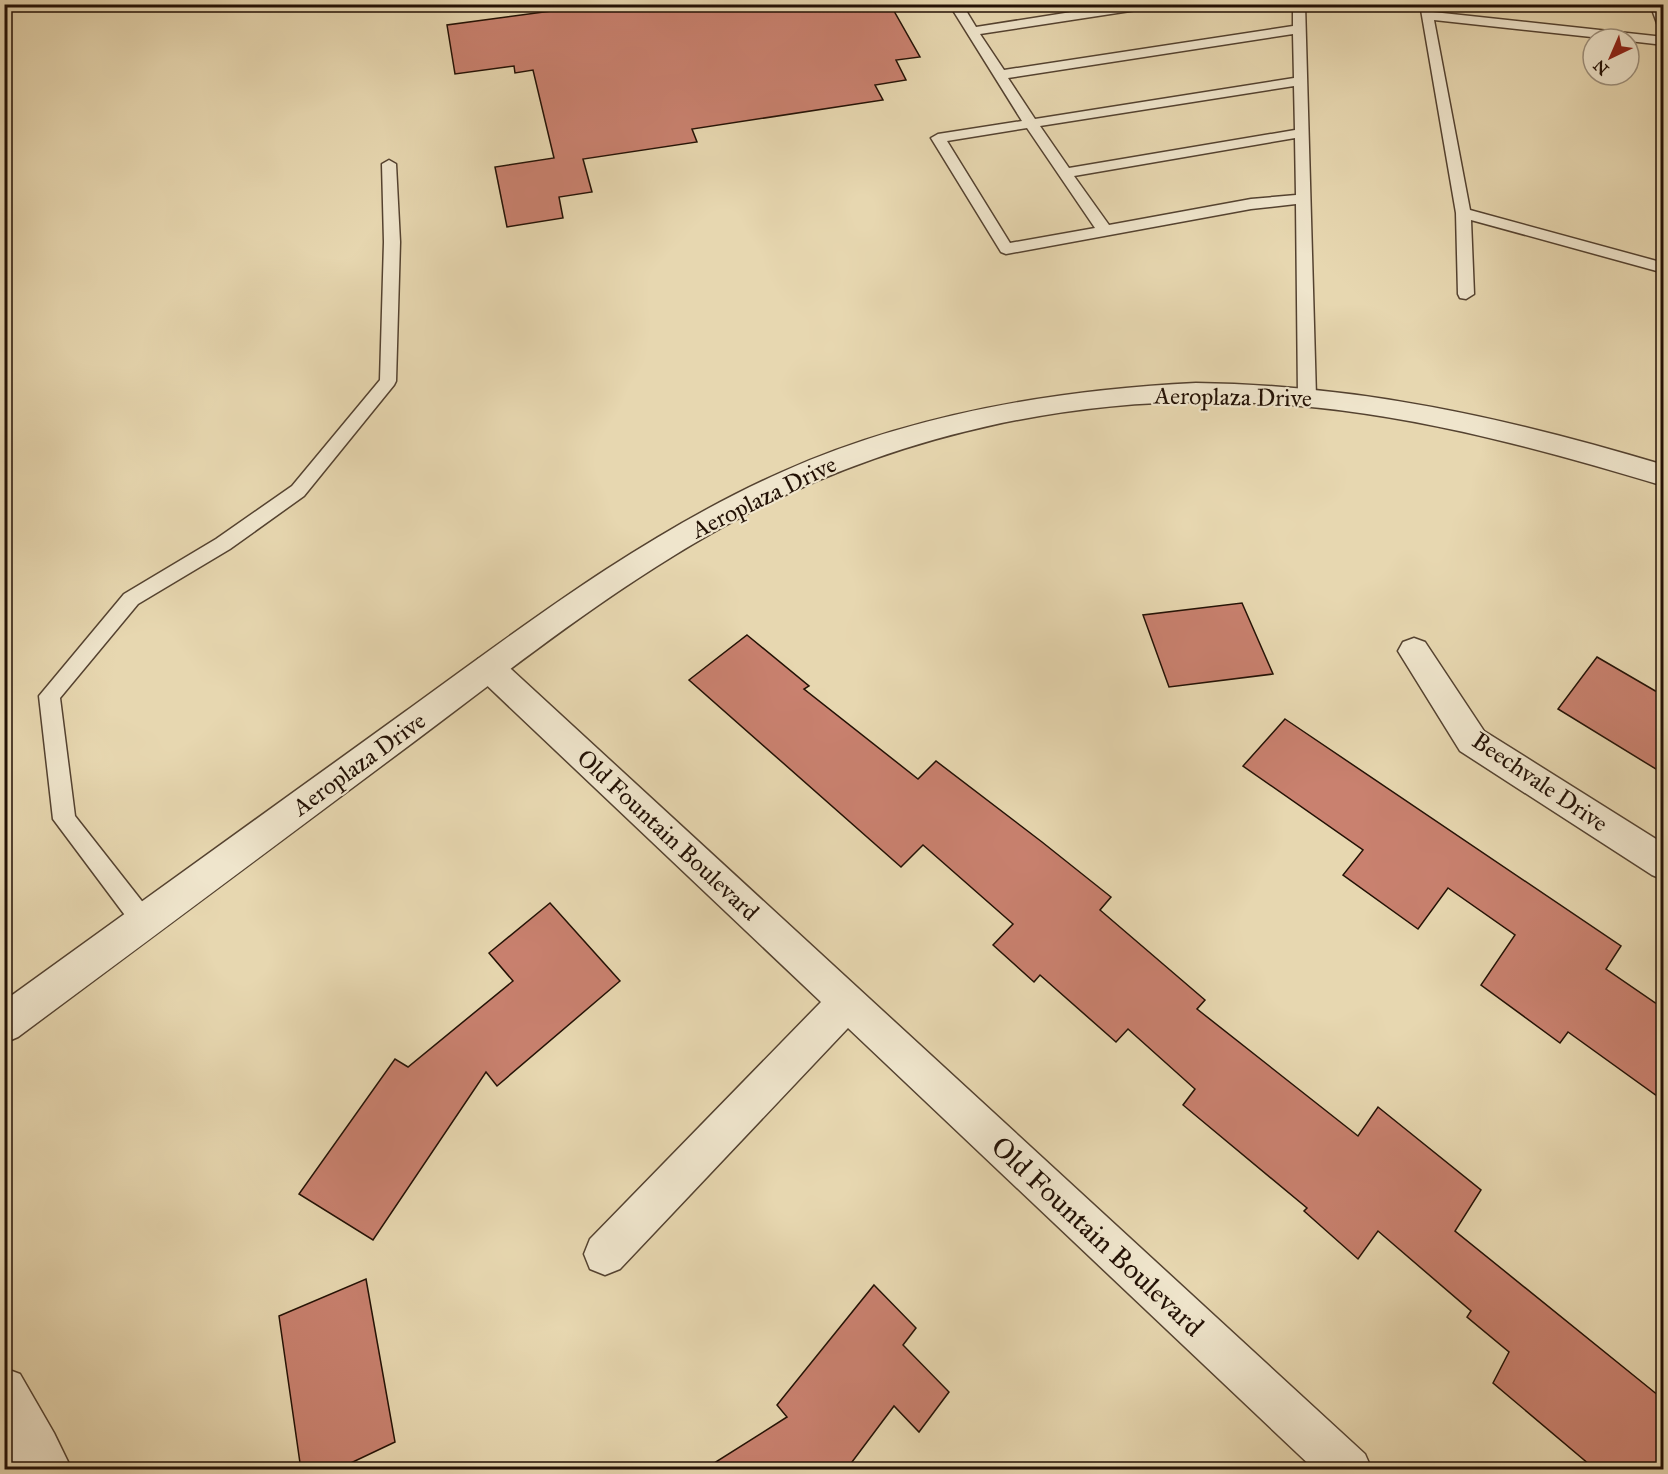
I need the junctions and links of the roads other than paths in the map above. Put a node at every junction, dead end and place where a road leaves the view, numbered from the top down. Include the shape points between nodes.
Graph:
1 (955, 4) edge
2 (1150, 4) edge
3 (1299, 4) edge
4 (1656, 4) edge
5 (1427, 10) edge
6 (1664, 26) edge
7 (1299, 29) junction
8 (972, 31) junction
9 (1664, 41) edge
10 (1000, 75) junction
11 (1300, 81) junction
12 (1031, 124) junction
13 (1301, 133) junction
14 (388, 164) dead end
15 (1065, 173) junction
16 (1303, 199) junction
17 (1463, 213) junction
18 (1105, 231) junction
19 (1664, 268) edge
20 (1466, 294) dead end
21 (1306, 397) junction
22 (1664, 476) edge
23 (1414, 651) dead end
24 (489, 668) junction
25 (1664, 864) edge
26 (144, 922) junction
27 (848, 1002) junction
28 (4, 1024) edge
29 (605, 1254) dead end
30 (4, 1390) edge
31 (34, 1463) edge
32 (1348, 1470) edge

1 - 8 lane
2 - 8 lane
3 - 7 lane
4 - 6 lane
5 - 9 lane
5 - 17 lane
7 - 10 lane
7 - 11 lane
8 - 10 lane
10 - 12 lane
11 - 12 lane
11 - 13 lane
12 - 15 lane
12 - 18 lane via 938,138 1006,249
13 - 15 lane
13 - 16 lane
14 - 26 lane via 392,242 388,381 298,490 223,544 130,599 48,696 64,819
15 - 18 lane
16 - 18 lane via 1251,204
16 - 21 lane
17 - 19 lane
17 - 20 lane
21 - 22 street, Aeroplaza Drive via 1398,409 1498,430
21 - 24 street, Aeroplaza Drive via 1145,395 1075,402 1003,413 853,455 770,489 698,527
23 - 25 street, Beechvale Drive via 1472,741
24 - 26 street, Aeroplaza Drive
24 - 27 street, Old Fountain Boulevard
26 - 28 street, Aeroplaza Drive
27 - 29 street
27 - 32 street, Old Fountain Boulevard
30 - 31 street

